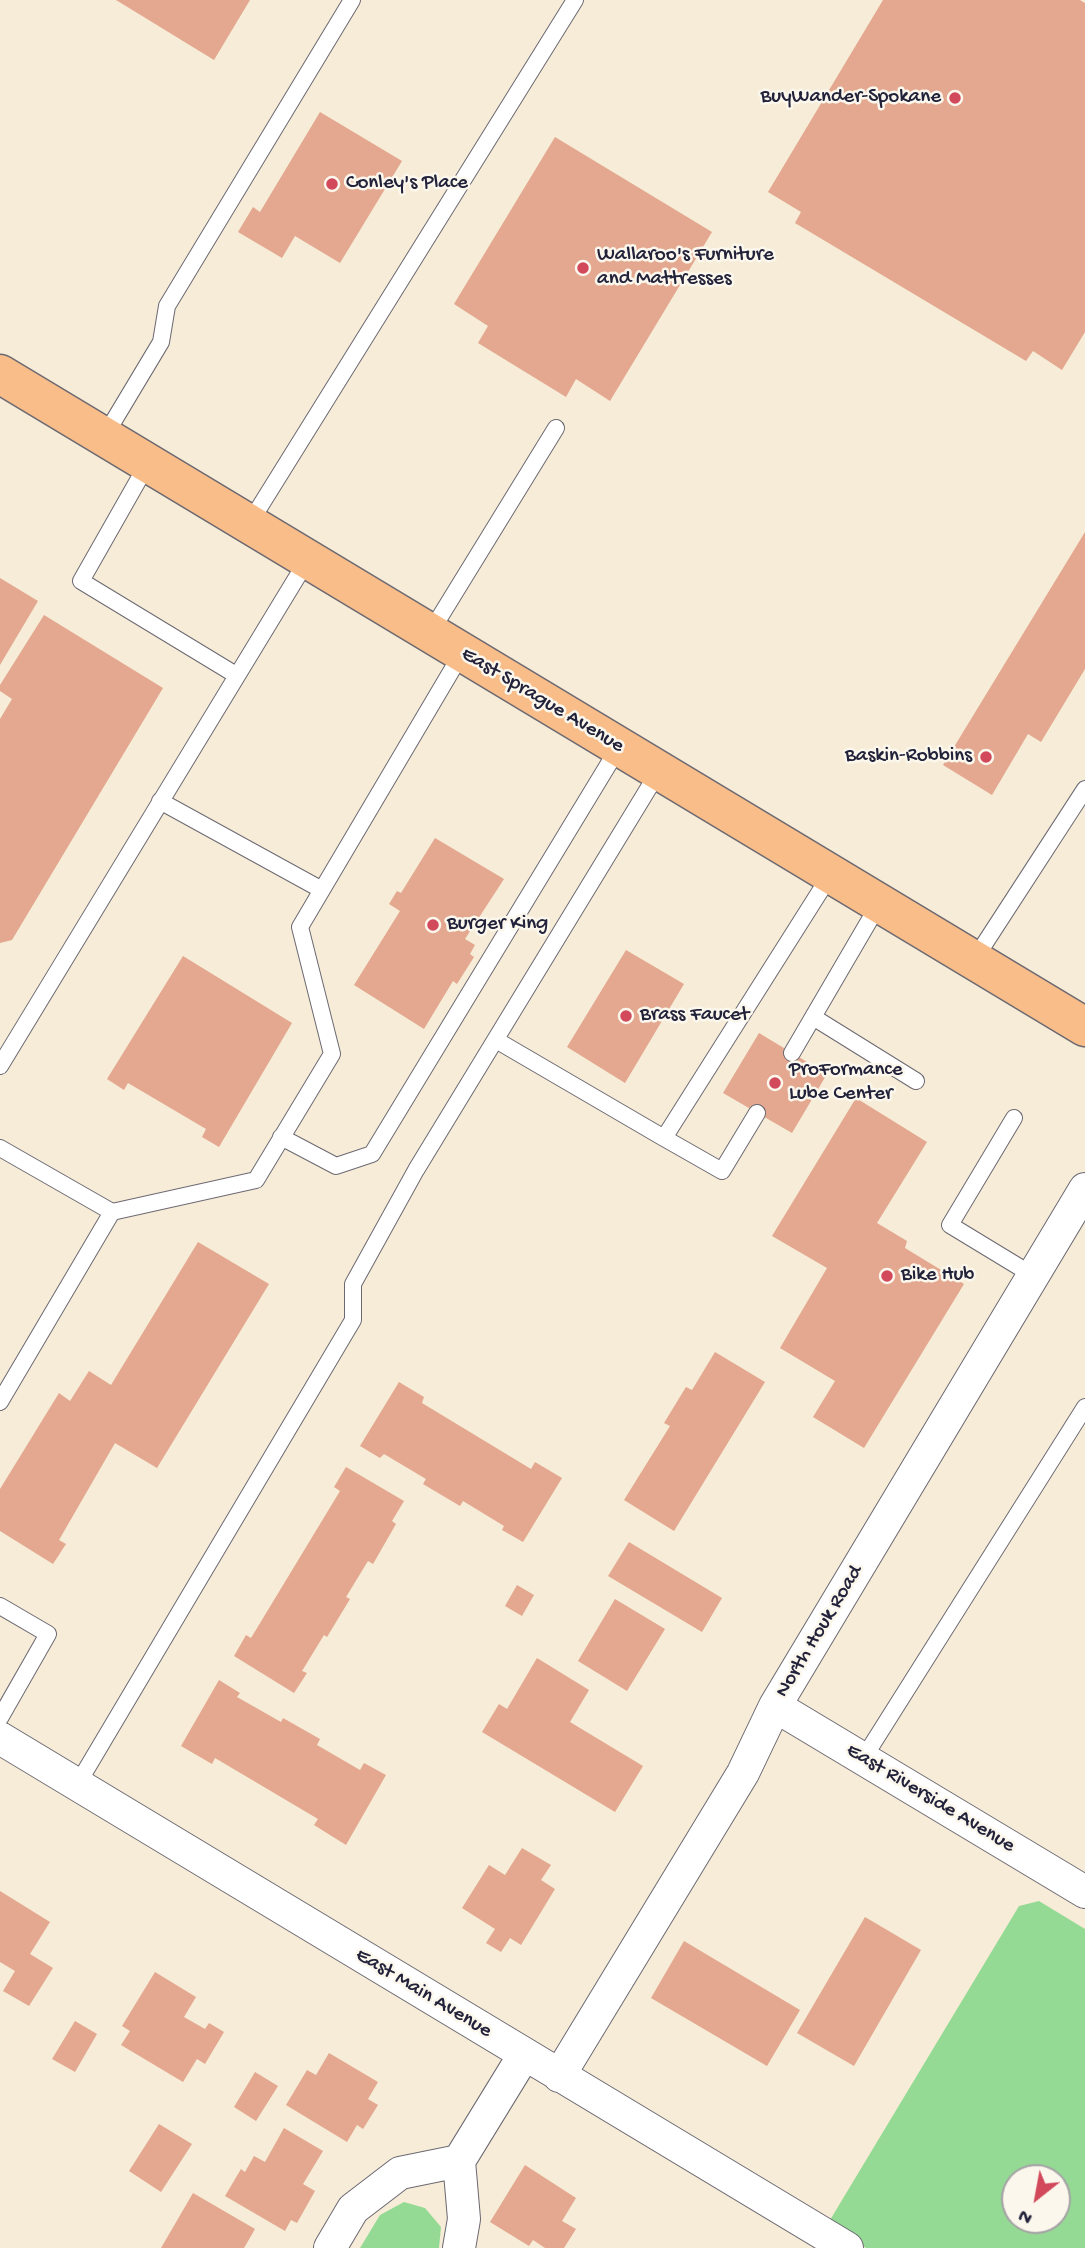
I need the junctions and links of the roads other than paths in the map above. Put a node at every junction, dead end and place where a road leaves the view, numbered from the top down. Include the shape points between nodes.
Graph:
1 (352, 0) edge
2 (575, 0) edge
3 (0, 374) edge
4 (555, 428) dead end
5 (104, 437) junction
6 (148, 463) junction
7 (249, 524) junction
8 (308, 559) junction
9 (446, 643) junction
10 (236, 675) junction
11 (619, 747) junction
12 (659, 771) junction
13 (1085, 789) edge
14 (160, 801) junction
15 (831, 874) junction
16 (322, 890) junction
17 (879, 903) junction
18 (974, 960) junction
19 (813, 1017) junction
20 (1085, 1027) edge
21 (496, 1040) junction
22 (792, 1053) dead end
23 (0, 1066) edge
24 (916, 1081) dead end
25 (757, 1113) dead end
26 (1014, 1118) dead end
27 (281, 1137) junction
28 (664, 1138) junction
29 (0, 1148) edge
30 (1085, 1189) edge
31 (111, 1212) junction
32 (1034, 1276) junction
33 (0, 1402) edge
34 (1085, 1408) edge
35 (0, 1606) edge
36 (775, 1706) junction
37 (0, 1718) edge
38 (0, 1738) edge
39 (863, 1759) junction
40 (77, 1785) junction
41 (1085, 1892) edge
42 (524, 2055) junction
43 (559, 2076) junction
44 (459, 2161) junction
45 (330, 2248) edge
46 (459, 2248) edge
47 (847, 2248) edge

1 - 5 lane via 167,306 161,342
2 - 7 lane
3 - 5 main road, East Sprague Avenue
4 - 9 lane
5 - 6 main road, East Sprague Avenue
6 - 7 main road, East Sprague Avenue
6 - 10 lane via 81,581
7 - 8 main road, East Sprague Avenue
8 - 9 main road, East Sprague Avenue
8 - 10 lane
9 - 11 main road, East Sprague Avenue
9 - 16 lane
10 - 14 lane
11 - 12 main road, East Sprague Avenue
11 - 27 lane via 372,1154 336,1166
12 - 15 main road, East Sprague Avenue
12 - 21 lane
13 - 18 lane
14 - 16 lane
14 - 23 lane
15 - 17 main road, East Sprague Avenue
15 - 28 lane
16 - 27 lane via 300,927 332,1054
17 - 18 main road, East Sprague Avenue
17 - 19 lane
18 - 20 main road, East Sprague Avenue
19 - 22 lane
19 - 24 lane
21 - 28 lane
21 - 40 lane via 352,1284 353,1320
25 - 28 lane via 722,1171
26 - 32 lane via 950,1225
27 - 31 lane via 256,1180
29 - 31 lane
30 - 32 street, North Houk Road
31 - 33 lane
32 - 36 street, North Houk Road
34 - 39 lane
35 - 37 lane via 48,1634
36 - 39 street, East Riverside Avenue
36 - 43 street, North Houk Road via 743,1773
38 - 40 street, East Main Avenue
39 - 41 street, East Riverside Avenue
40 - 42 street, East Main Avenue
42 - 43 street, East Main Avenue
42 - 44 street
43 - 47 street, East Main Avenue
44 - 45 street via 400,2173 354,2209
44 - 46 street via 464,2219

